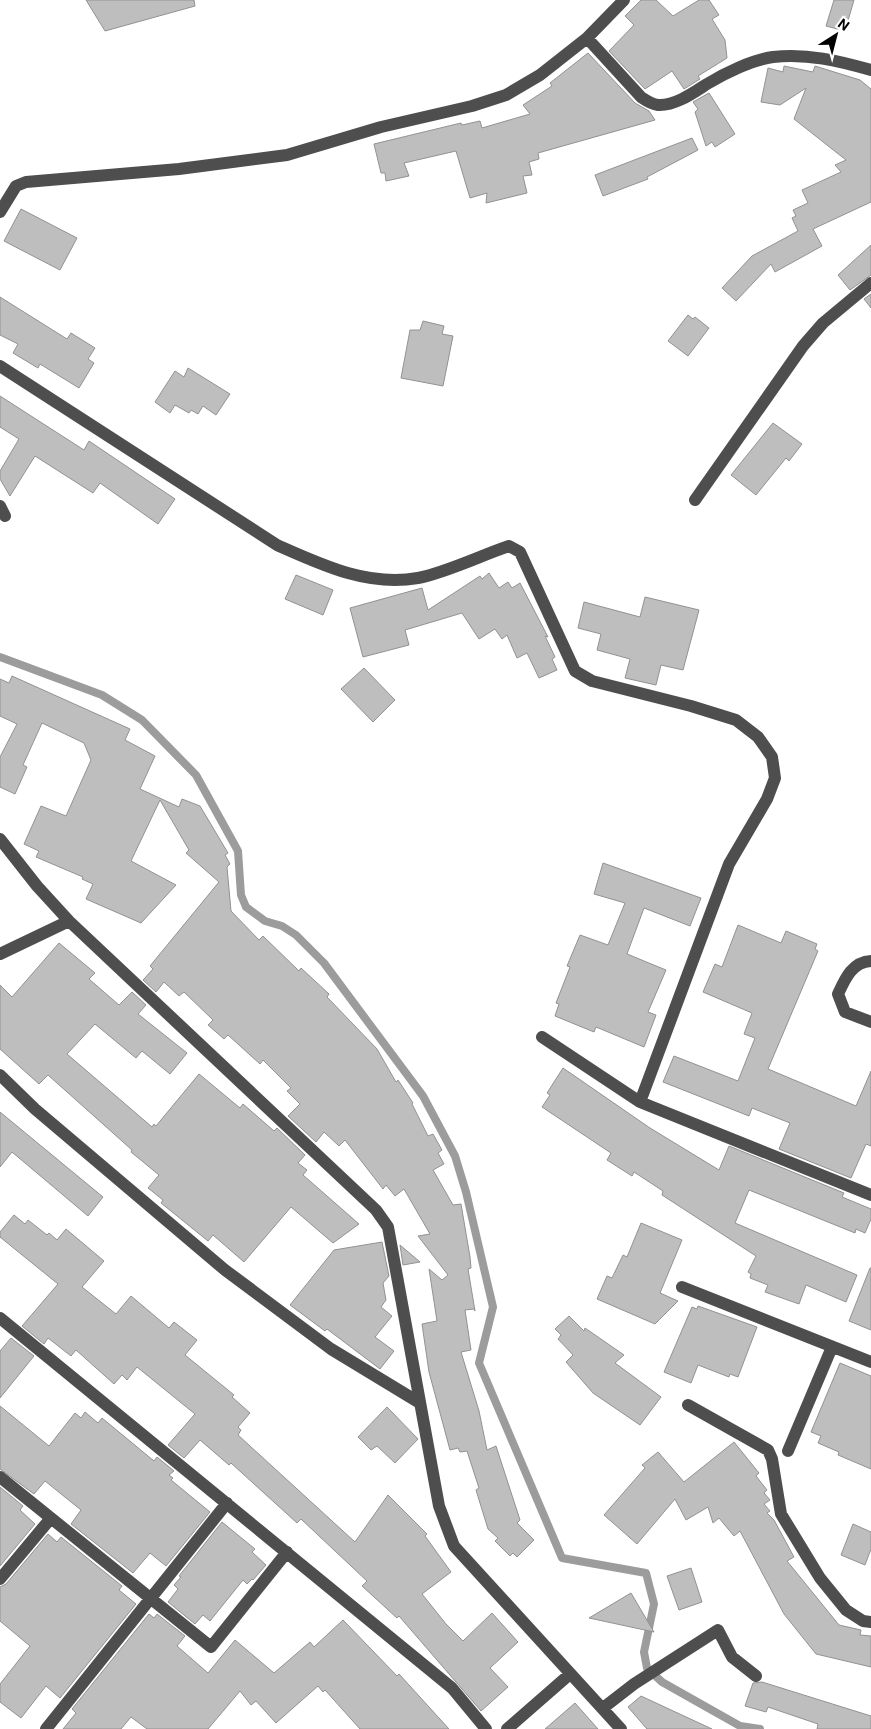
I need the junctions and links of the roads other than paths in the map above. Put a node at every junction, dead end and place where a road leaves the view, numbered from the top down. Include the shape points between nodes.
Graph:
1 (624, 0) edge
2 (586, 38) junction
3 (871, 70) edge
4 (0, 212) edge
5 (871, 283) edge
6 (0, 366) edge
7 (695, 500) dead end
8 (0, 839) edge
9 (69, 921) junction
10 (0, 954) edge
11 (871, 961) edge
12 (871, 1022) edge
13 (542, 1037) dead end
14 (0, 1075) edge
15 (640, 1102) junction
16 (871, 1195) edge
17 (682, 1286) dead end
18 (0, 1318) edge
19 (832, 1347) junction
20 (871, 1362) edge
21 (420, 1403) junction
22 (688, 1405) dead end
23 (788, 1451) dead end
24 (0, 1477) edge
25 (227, 1503) junction
26 (51, 1518) junction
27 (287, 1552) junction
28 (0, 1579) edge
29 (150, 1597) junction
30 (871, 1622) edge
31 (570, 1674) junction
32 (756, 1676) dead end
33 (602, 1708) junction
34 (46, 1729) edge
35 (486, 1729) edge
36 (507, 1729) edge
37 (621, 1729) edge

1 - 2 street
2 - 3 street via 641,97 660,105 688,96 708,83 774,57 836,60
2 - 4 street via 523,86 472,106 287,155 179,169 26,182 16,186
5 - 7 street via 823,323 803,346
6 - 15 street via 277,545 317,563 359,577 418,578 509,546 520,552 575,671 592,681 736,720 758,737 772,757 775,778 767,799 729,864
8 - 9 street
9 - 10 street
9 - 21 street via 376,1210 388,1227
11 - 12 street via 864,962 848,974 838,994 845,1012
13 - 15 street
14 - 21 street via 35,1109 225,1270 331,1349
15 - 16 street
17 - 19 street
18 - 25 street
19 - 20 street
19 - 23 street
21 - 31 street via 439,1506 454,1546
22 - 30 street via 768,1450 781,1514 820,1578 846,1610
24 - 26 street
25 - 27 street
25 - 29 street
26 - 28 street
26 - 29 street
27 - 29 street via 211,1647
27 - 35 street via 452,1688
29 - 34 street
31 - 33 street
31 - 36 street
32 - 33 street via 732,1657 718,1630
33 - 37 street

